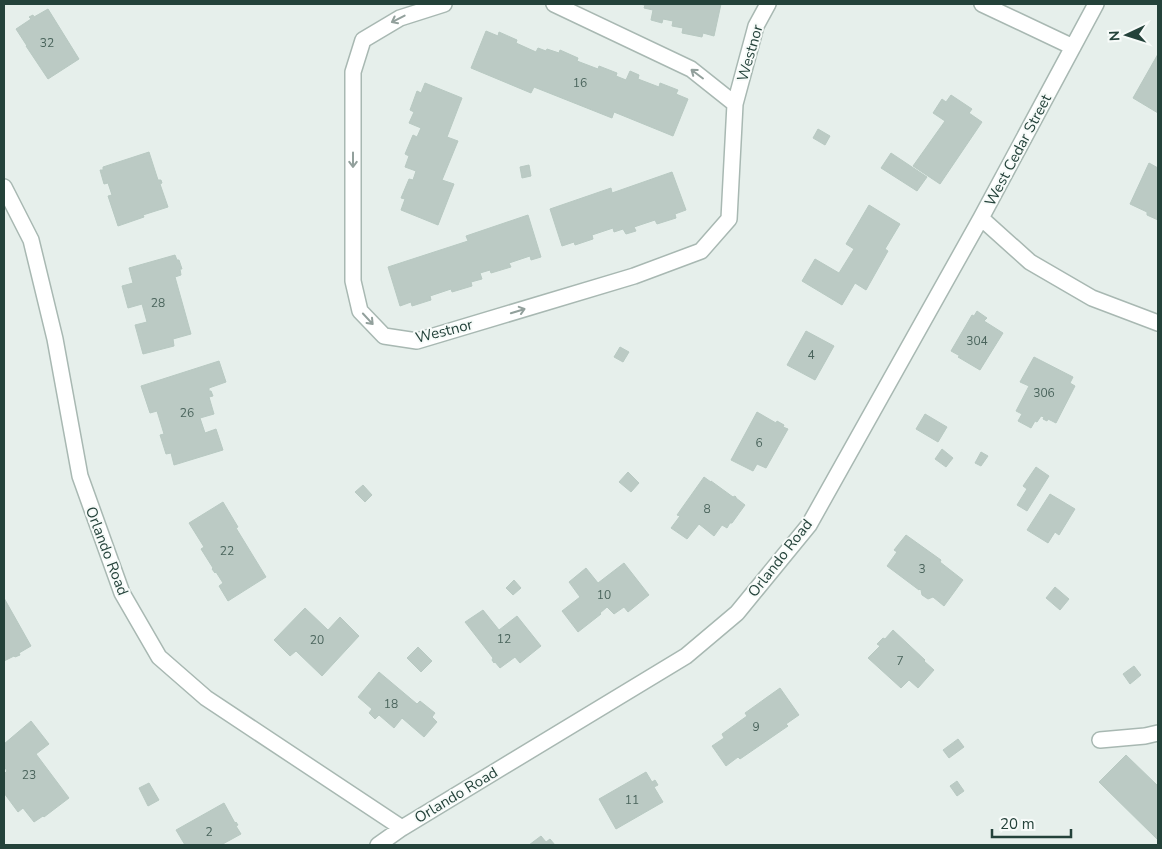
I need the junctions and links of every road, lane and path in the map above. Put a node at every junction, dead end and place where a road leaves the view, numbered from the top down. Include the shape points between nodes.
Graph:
1 (554, 4) edge
2 (768, 4) edge
3 (982, 4) edge
4 (1096, 4) edge
5 (435, 5) edge
6 (1073, 47) junction
7 (735, 104) junction
8 (4, 187) edge
9 (981, 218) junction
10 (1158, 323) edge
11 (1158, 733) edge
12 (1100, 740) dead end
13 (402, 828) junction
14 (378, 845) edge

7 -> 1 street, Westnor via 692,69
2 - 7 street, Westnor via 756,26
3 - 6 street
4 - 6 street, West Cedar Street
5 -> 7 street, Westnor via 400,18 364,40 353,72 353,281 360,311 384,336 417,341 634,276 701,251 729,219
6 - 9 street, West Cedar Street
8 - 13 street, Orlando Road via 31,240 55,338 80,476 122,593 159,657 206,698
9 - 10 street, West Cedar Street via 1030,262 1092,298
9 - 13 street, Orlando Road via 809,525 737,613 686,656
11 - 12 street
13 - 14 street

